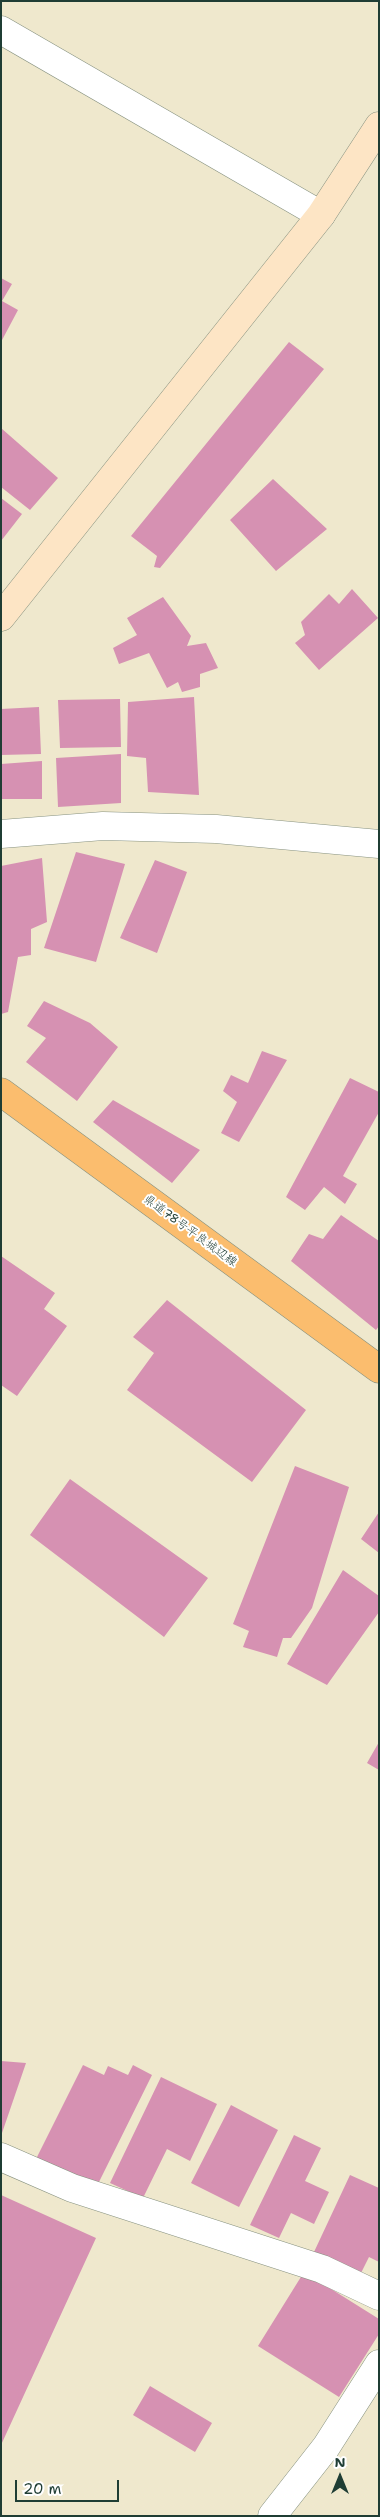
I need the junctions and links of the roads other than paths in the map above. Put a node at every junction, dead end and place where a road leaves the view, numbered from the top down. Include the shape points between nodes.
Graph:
1 (1, 30) edge
2 (379, 126) edge
3 (321, 215) junction
4 (1, 617) edge
5 (1, 834) edge
6 (379, 844) edge
7 (1, 1092) edge
8 (379, 1370) edge
9 (1, 2157) edge
10 (379, 2296) edge
11 (379, 2364) edge
12 (272, 2516) edge

1 - 3 street
2 - 3 street
3 - 4 street
5 - 6 street via 103,826 216,829
7 - 8 main road, 県道78号平良城辺線
9 - 10 street via 72,2188 322,2269
11 - 12 street via 326,2447

